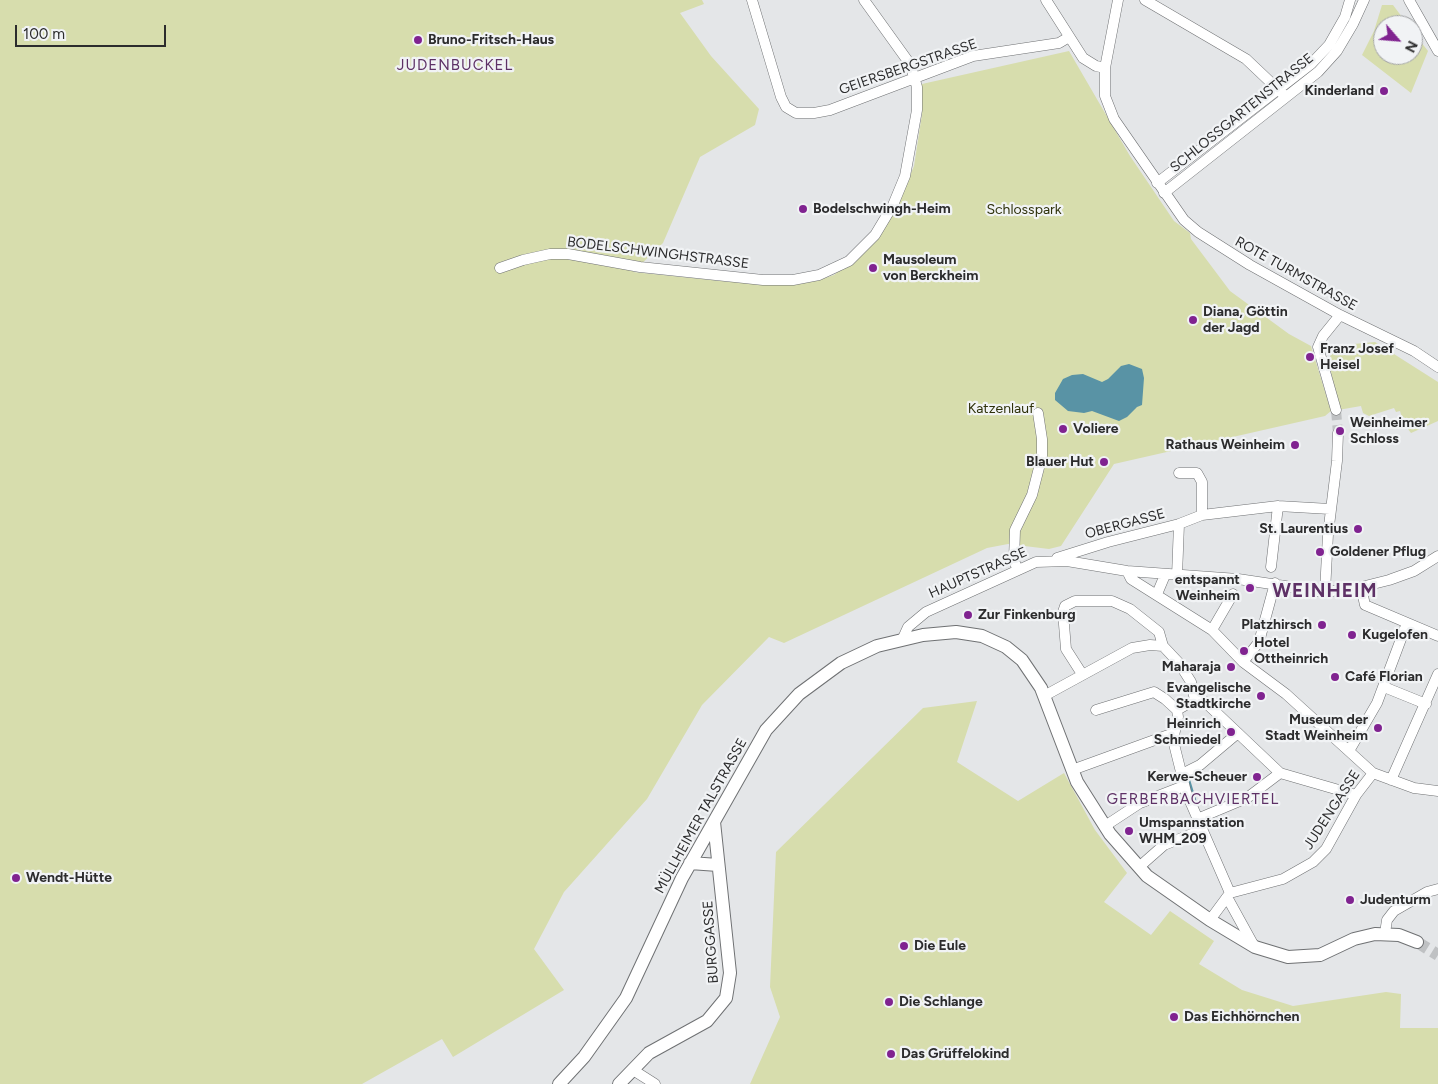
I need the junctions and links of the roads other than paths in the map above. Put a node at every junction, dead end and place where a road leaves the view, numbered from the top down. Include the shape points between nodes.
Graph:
1 (752, 0) edge
2 (864, 0) edge
3 (1046, 0) edge
4 (1118, 0) edge
5 (1145, 0) edge
6 (1350, 0) edge
7 (1363, 0) edge
8 (1409, 0) edge
9 (1069, 37) junction
10 (1438, 51) edge
11 (1105, 68) junction
12 (914, 78) junction
13 (1283, 94) junction
14 (1157, 183) junction
15 (1164, 193) junction
16 (500, 268) dead end
17 (1340, 315) junction
18 (1438, 367) edge
19 (1336, 410) tunnel mouth
20 (1038, 413) dead end
21 (1338, 433) tunnel mouth
22 (1178, 473) dead end
23 (1278, 506) junction
24 (1330, 508) junction
25 (1202, 515) junction
26 (1179, 524) junction
27 (1438, 556) edge
28 (1054, 560) junction
29 (1271, 567) dead end
30 (1018, 570) junction
31 (1127, 571) junction
32 (1165, 575) junction
33 (1177, 576) junction
34 (1275, 583) junction
35 (1361, 587) junction
36 (1326, 592) junction
37 (1157, 594) junction
38 (1233, 594) dead end
39 (1407, 623) junction
40 (1212, 630) junction
41 (1438, 636) edge
42 (903, 638) junction
43 (1162, 646) junction
44 (1243, 662) junction
45 (1082, 674) junction
46 (1438, 674) edge
47 (1384, 687) junction
48 (1044, 696) junction
49 (1195, 700) junction
50 (1426, 704) junction
51 (1096, 710) dead end
52 (1177, 710) junction
53 (1174, 733) junction
54 (1238, 734) junction
55 (1349, 750) junction
56 (1072, 770) junction
57 (1374, 772) junction
58 (1280, 773) junction
59 (1182, 774) junction
60 (1391, 780) junction
61 (1184, 786) junction
62 (1438, 790) edge
63 (1356, 795) junction
64 (1197, 818) junction
65 (714, 822) junction
66 (1105, 826) junction
67 (1202, 830) junction
68 (690, 863) junction
69 (718, 865) junction
70 (1138, 868) junction
71 (1438, 889) edge
72 (1229, 895) junction
73 (1210, 920) junction
74 (1385, 933) junction
75 (1417, 942) tunnel mouth
76 (1254, 947) junction
77 (632, 1070) junction
78 (572, 1078) edge
79 (559, 1084) edge
80 (619, 1084) edge
81 (655, 1084) edge

1 - 12 street, GEIERSBERGSTRASSE via 778,89 786,107 796,113 814,113
2 - 12 street, BODELSCHWINGHSTRASSE via 910,64
3 - 9 street
4 - 11 street, ROTE TURMSTRASSE
5 - 13 street via 1246,59
6 - 13 street, SCHLOSSGARTENSTRASSE via 1345,17 1329,45
7 - 13 street, SCHLOSSGARTENSTRASSE via 1336,51 1318,72
8 - 10 street
9 - 11 street via 1083,58
9 - 12 street, GEIERSBERGSTRASSE via 1059,43 973,56
11 - 14 street, ROTE TURMSTRASSE via 1104,87 1111,111
12 - 16 street, BODELSCHWINGHSTRASSE via 917,110 905,176 893,205 863,248 831,271 794,280 738,279 559,254
13 - 14 street, SCHLOSSGARTENSTRASSE
13 - 15 street, SCHLOSSGARTENSTRASSE
14 - 15 street, ROTE TURMSTRASSE
15 - 17 street, ROTE TURMSTRASSE via 1184,220 1198,232
17 - 18 street, ROTE TURMSTRASSE
17 - 19 street via 1318,347
20 - 30 street via 1042,456 1032,494 1015,530 1014,561
21 - 24 street
22 - 25 street via 1197,473 1202,482
23 - 24 street, OBERGASSE
23 - 25 street, OBERGASSE
23 - 29 street
24 - 36 street
25 - 26 street, OBERGASSE
26 - 28 street, OBERGASSE via 1100,544
26 - 33 street
27 - 35 street via 1414,571
28 - 30 street, HAUPTSTRASSE via 1036,562
28 - 31 street, HAUPTSTRASSE
30 - 42 street, HAUPTSTRASSE via 926,612 908,627
31 - 32 street, HAUPTSTRASSE
31 - 37 street via 1131,579
32 - 33 street, HAUPTSTRASSE
32 - 37 street
33 - 34 street, HAUPTSTRASSE
34 - 36 street, HAUPTSTRASSE
34 - 44 street via 1260,642
35 - 36 street
35 - 39 street via 1365,605
37 - 40 street
38 - 40 street
39 - 41 street
39 - 47 street
40 - 44 street
42 - 48 main road, MÜLLHEIMER TALSTRASSE via 956,632 990,639 1022,660 1036,678
42 - 65 main road, MÜLLHEIMER TALSTRASSE via 841,663 786,707 766,730
43 - 45 street via 1132,648
43 - 45 street via 1159,632 1121,604 1069,603 1063,612 1066,649
43 - 49 street via 1190,682
44 - 55 street via 1286,694
45 - 48 street
46 - 50 street
47 - 50 street
47 - 55 street
48 - 56 main road, MÜLLHEIMER TALSTRASSE
49 - 52 street
49 - 54 street via 1204,701
50 - 60 street
51 - 52 street via 1154,692
52 - 53 street
53 - 56 street
53 - 59 street
54 - 58 street
54 - 59 street via 1200,765
55 - 57 street
56 - 66 main road, MÜLLHEIMER TALSTRASSE
57 - 60 street
57 - 63 street, JUDENGASSE
58 - 63 street
58 - 64 street via 1247,798
59 - 61 street
60 - 62 street via 1414,788
61 - 64 street
61 - 66 street via 1140,803
63 - 72 street, JUDENGASSE via 1333,839 1313,862 1282,879
64 - 67 street
65 - 68 main road, MÜLLHEIMER TALSTRASSE
65 - 69 main road, BURGGASSE
66 - 70 main road, MÜLLHEIMER TALSTRASSE
67 - 70 street via 1164,845
67 - 72 street
68 - 69 main road
68 - 78 main road, MÜLLHEIMER TALSTRASSE via 626,998
69 - 77 main road, BURGGASSE via 730,973 726,998 707,1021 657,1047
70 - 73 main road, MÜLLHEIMER TALSTRASSE
71 - 74 street via 1394,911 1387,920
72 - 73 street
72 - 76 street
73 - 76 main road, MÜLLHEIMER TALSTRASSE
74 - 75 main road
74 - 76 main road, MÜLLHEIMER TALSTRASSE via 1304,957 1279,955
77 - 80 main road, BURGGASSE
77 - 81 street
78 - 79 main road, MÜLLHEIMER TALSTRASSE

